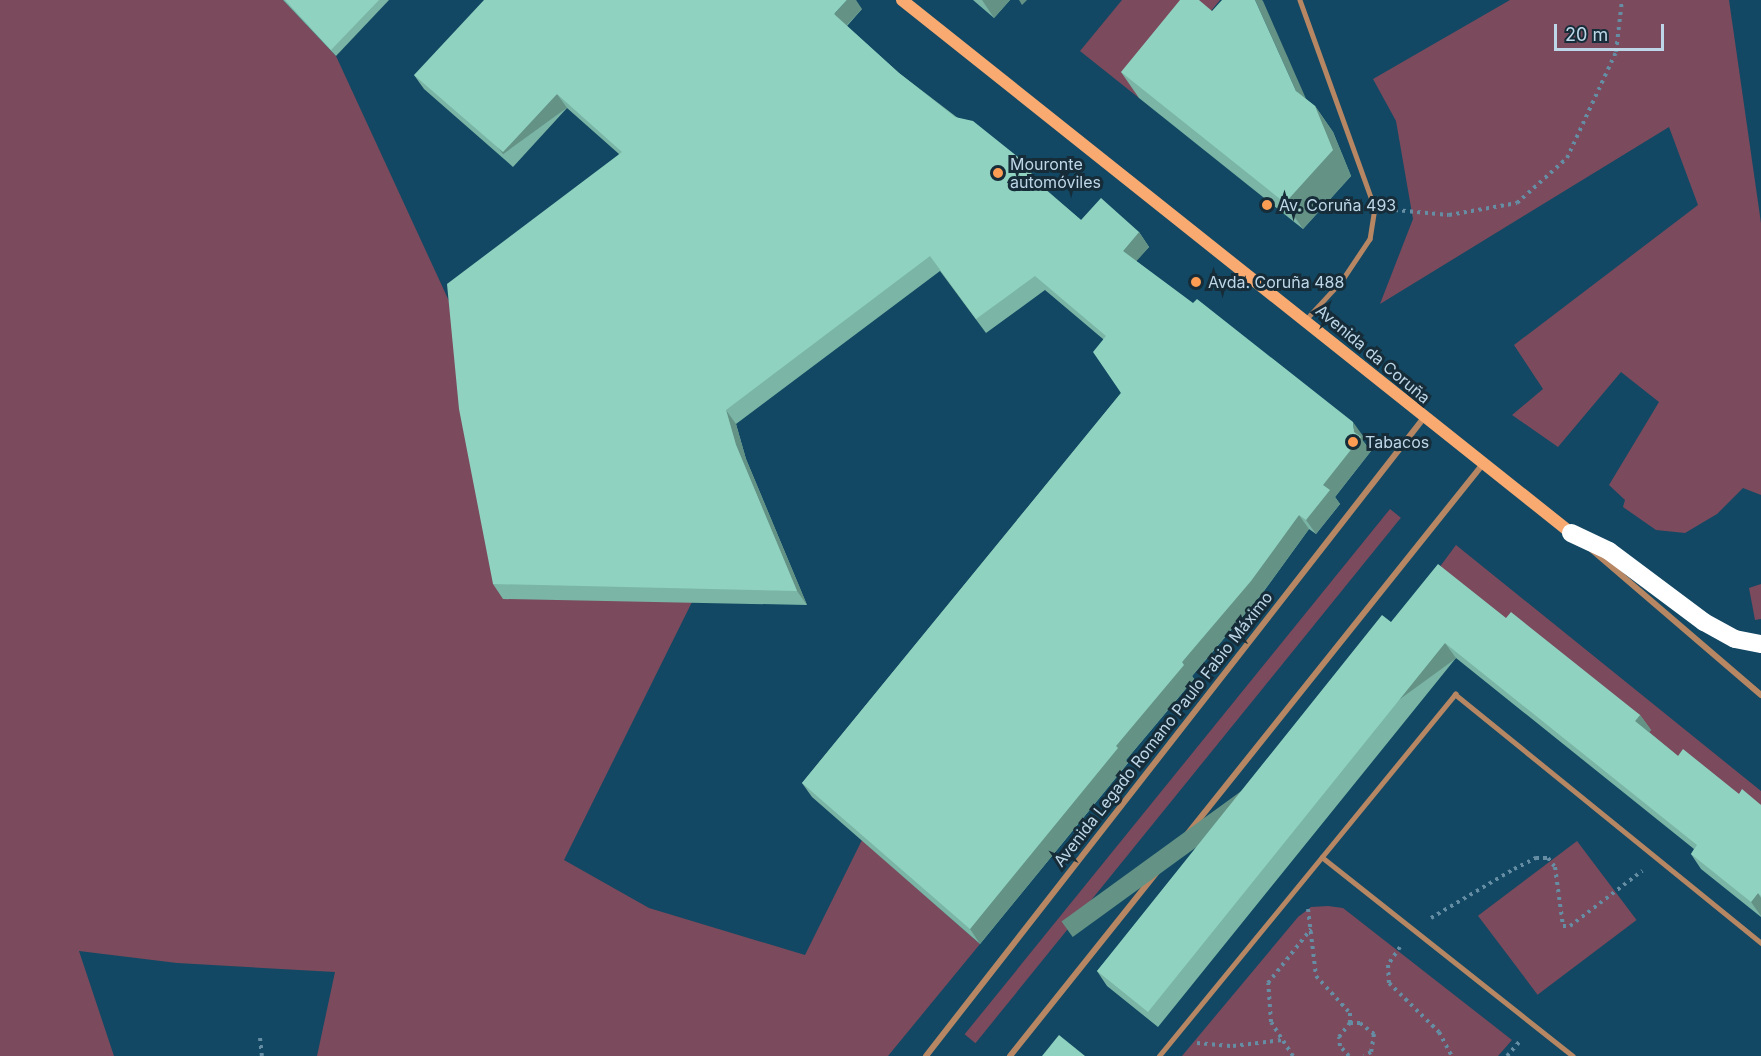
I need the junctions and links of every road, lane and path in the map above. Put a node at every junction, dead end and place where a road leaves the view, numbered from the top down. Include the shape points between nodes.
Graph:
1 (902, 0) edge
2 (1300, 0) edge
3 (1622, 0) edge
4 (1375, 208) junction
5 (1306, 320) junction
6 (1423, 418) junction
7 (1483, 464) junction
8 (1571, 533) junction
9 (1761, 644) edge
10 (1761, 695) edge
11 (1322, 857) junction
12 (1658, 859) junction
13 (1295, 890) junction
14 (1311, 929) junction
15 (1413, 929) junction
16 (1761, 943) edge
17 (1350, 1023) junction
18 (1177, 1035) junction
19 (260, 1038) dead end
20 (1282, 1040) junction
21 (262, 1056) edge
22 (926, 1056) edge
23 (1010, 1056) edge
24 (1159, 1056) edge
25 (1293, 1056) edge
26 (1349, 1056) edge
27 (1364, 1056) edge
28 (1452, 1056) edge
29 (1574, 1056) edge

1 - 5 street, Avenida da Coruña
2 - 4 lane
3 - 4 path via 1616,52 1567,158 1517,203 1449,215
4 - 5 lane via 1370,239 1342,281
5 - 6 street, Avenida da Coruña
6 - 7 street, Avenida da Coruña
6 - 22 street, Avenida Legado Romano Paulo Fabio Máximo
7 - 8 street, Avenida da Coruña
7 - 23 street
8 - 9 highway via 1609,551 1704,622 1735,639
8 - 10 street, Avenida da Coruña
11 - 12 lane via 1455,694
11 - 13 lane
11 - 15 lane
12 - 15 path via 1570,926 1563,926 1555,867 1548,858 1536,858
12 - 16 lane
13 - 14 path via 1306,898
13 - 18 lane
14 - 17 path via 1316,976 1350,1013
14 - 20 path via 1268,983 1270,1022
15 - 28 path via 1388,966 1389,983 1439,1032
15 - 29 lane
17 - 26 path via 1339,1036 1340,1046
17 - 27 path via 1368,1026 1374,1034 1371,1052
18 - 20 path via 1199,1044 1233,1046
18 - 24 lane
19 - 21 path
20 - 25 path

